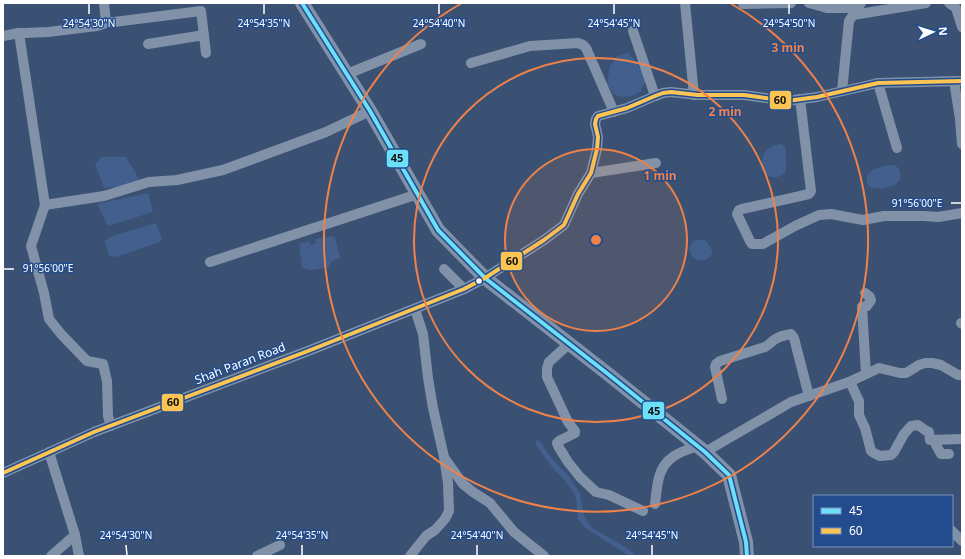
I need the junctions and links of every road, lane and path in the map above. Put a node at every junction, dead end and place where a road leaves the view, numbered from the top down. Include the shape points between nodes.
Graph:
1 (104, 3) edge
2 (302, 3) edge
3 (686, 3) edge
4 (791, 3) edge
5 (809, 3) edge
6 (926, 3) edge
7 (949, 3) edge
8 (742, 4) dead end
9 (857, 9) edge
10 (106, 23) junction
11 (962, 28) edge
12 (633, 31) dead end
13 (19, 33) junction
14 (204, 35) junction
15 (3, 36) edge
16 (148, 44) dead end
17 (421, 44) dead end
18 (206, 53) dead end
19 (471, 63) dead end
20 (347, 74) junction
21 (958, 81) edge
22 (878, 83) junction
23 (842, 91) junction
24 (694, 94) junction
25 (655, 96) junction
26 (800, 99) junction
27 (370, 111) junction
28 (614, 112) junction
29 (961, 120) edge
30 (962, 144) edge
31 (898, 148) dead end
32 (656, 163) dead end
33 (591, 173) junction
34 (418, 194) junction
35 (45, 205) junction
36 (962, 213) edge
37 (210, 262) dead end
38 (444, 269) dead end
39 (485, 278) junction
40 (464, 289) junction
41 (865, 292) dead end
42 (414, 309) junction
43 (570, 343) junction
44 (866, 374) junction
45 (962, 375) edge
46 (849, 382) junction
47 (809, 396) junction
48 (722, 399) dead end
49 (111, 426) junction
50 (962, 439) edge
51 (937, 440) junction
52 (701, 449) junction
53 (49, 452) junction
54 (949, 454) dead end
55 (444, 457) junction
56 (3, 473) edge
57 (655, 504) dead end
58 (643, 511) dead end
59 (953, 532) edge
60 (75, 535) junction
61 (962, 541) edge
62 (280, 545) dead end
63 (51, 556) edge
64 (80, 556) edge
65 (257, 556) edge
66 (410, 556) edge
67 (544, 556) edge
68 (747, 556) edge

1 - 10 street
2 - 20 highway
3 - 24 street
4 - 8 street
5 - 9 street via 827,8
6 - 9 street
7 - 11 street via 956,8
9 - 23 street via 848,21
10 - 13 street via 48,32
10 - 14 street via 201,11
12 - 25 street
13 - 15 street
13 - 35 street
14 - 16 street
14 - 18 street
17 - 20 street
19 - 28 street via 530,46 582,44
20 - 27 highway
21 - 22 street
21 - 29 street
22 - 23 street
22 - 31 street
23 - 26 street
24 - 25 street via 671,92
24 - 26 street
25 - 28 street
26 - 36 street via 811,191 809,194 739,210 738,214 752,244 763,244 820,215 831,214 863,220 884,216 938,218
27 - 34 highway
27 - 35 street via 326,132 223,170 177,180 149,182 104,196
28 - 33 street, Shah Paran Road via 598,116 596,119 597,149
29 - 30 street
32 - 33 street
33 - 39 street, Shah Paran Road via 564,225
34 - 37 street
34 - 39 highway via 438,230
35 - 49 street via 31,246 49,319 87,361 103,364
38 - 40 street
39 - 40 street, Shah Paran Road
39 - 43 highway
40 - 42 street, Shah Paran Road
41 - 44 street via 871,300 867,306 862,307
42 - 49 street, Shah Paran Road
42 - 55 street via 423,334 433,408
43 - 52 highway
43 - 58 street via 546,368 547,377 568,422 575,431 573,435 559,441 558,446 580,477 596,492 609,495
44 - 45 street via 879,368 906,373 925,363 941,365
44 - 46 street
46 - 47 street
46 - 51 street via 859,401 859,415 873,453 880,456 891,455 911,426 918,425 929,432 930,440
47 - 48 street via 794,338 790,334 773,340 770,345 716,364
47 - 52 street via 791,402
49 - 53 street, Shah Paran Road
50 - 51 street
51 - 54 street via 936,445 941,454
52 - 57 street via 684,451 669,459 662,468 657,482
52 - 68 highway via 729,475 746,542
53 - 56 street, Shah Paran Road
53 - 60 street
55 - 66 street via 449,511 445,519 426,536
55 - 67 street via 463,484 490,503 514,532
59 - 61 street
60 - 63 street
60 - 64 street
62 - 65 street

